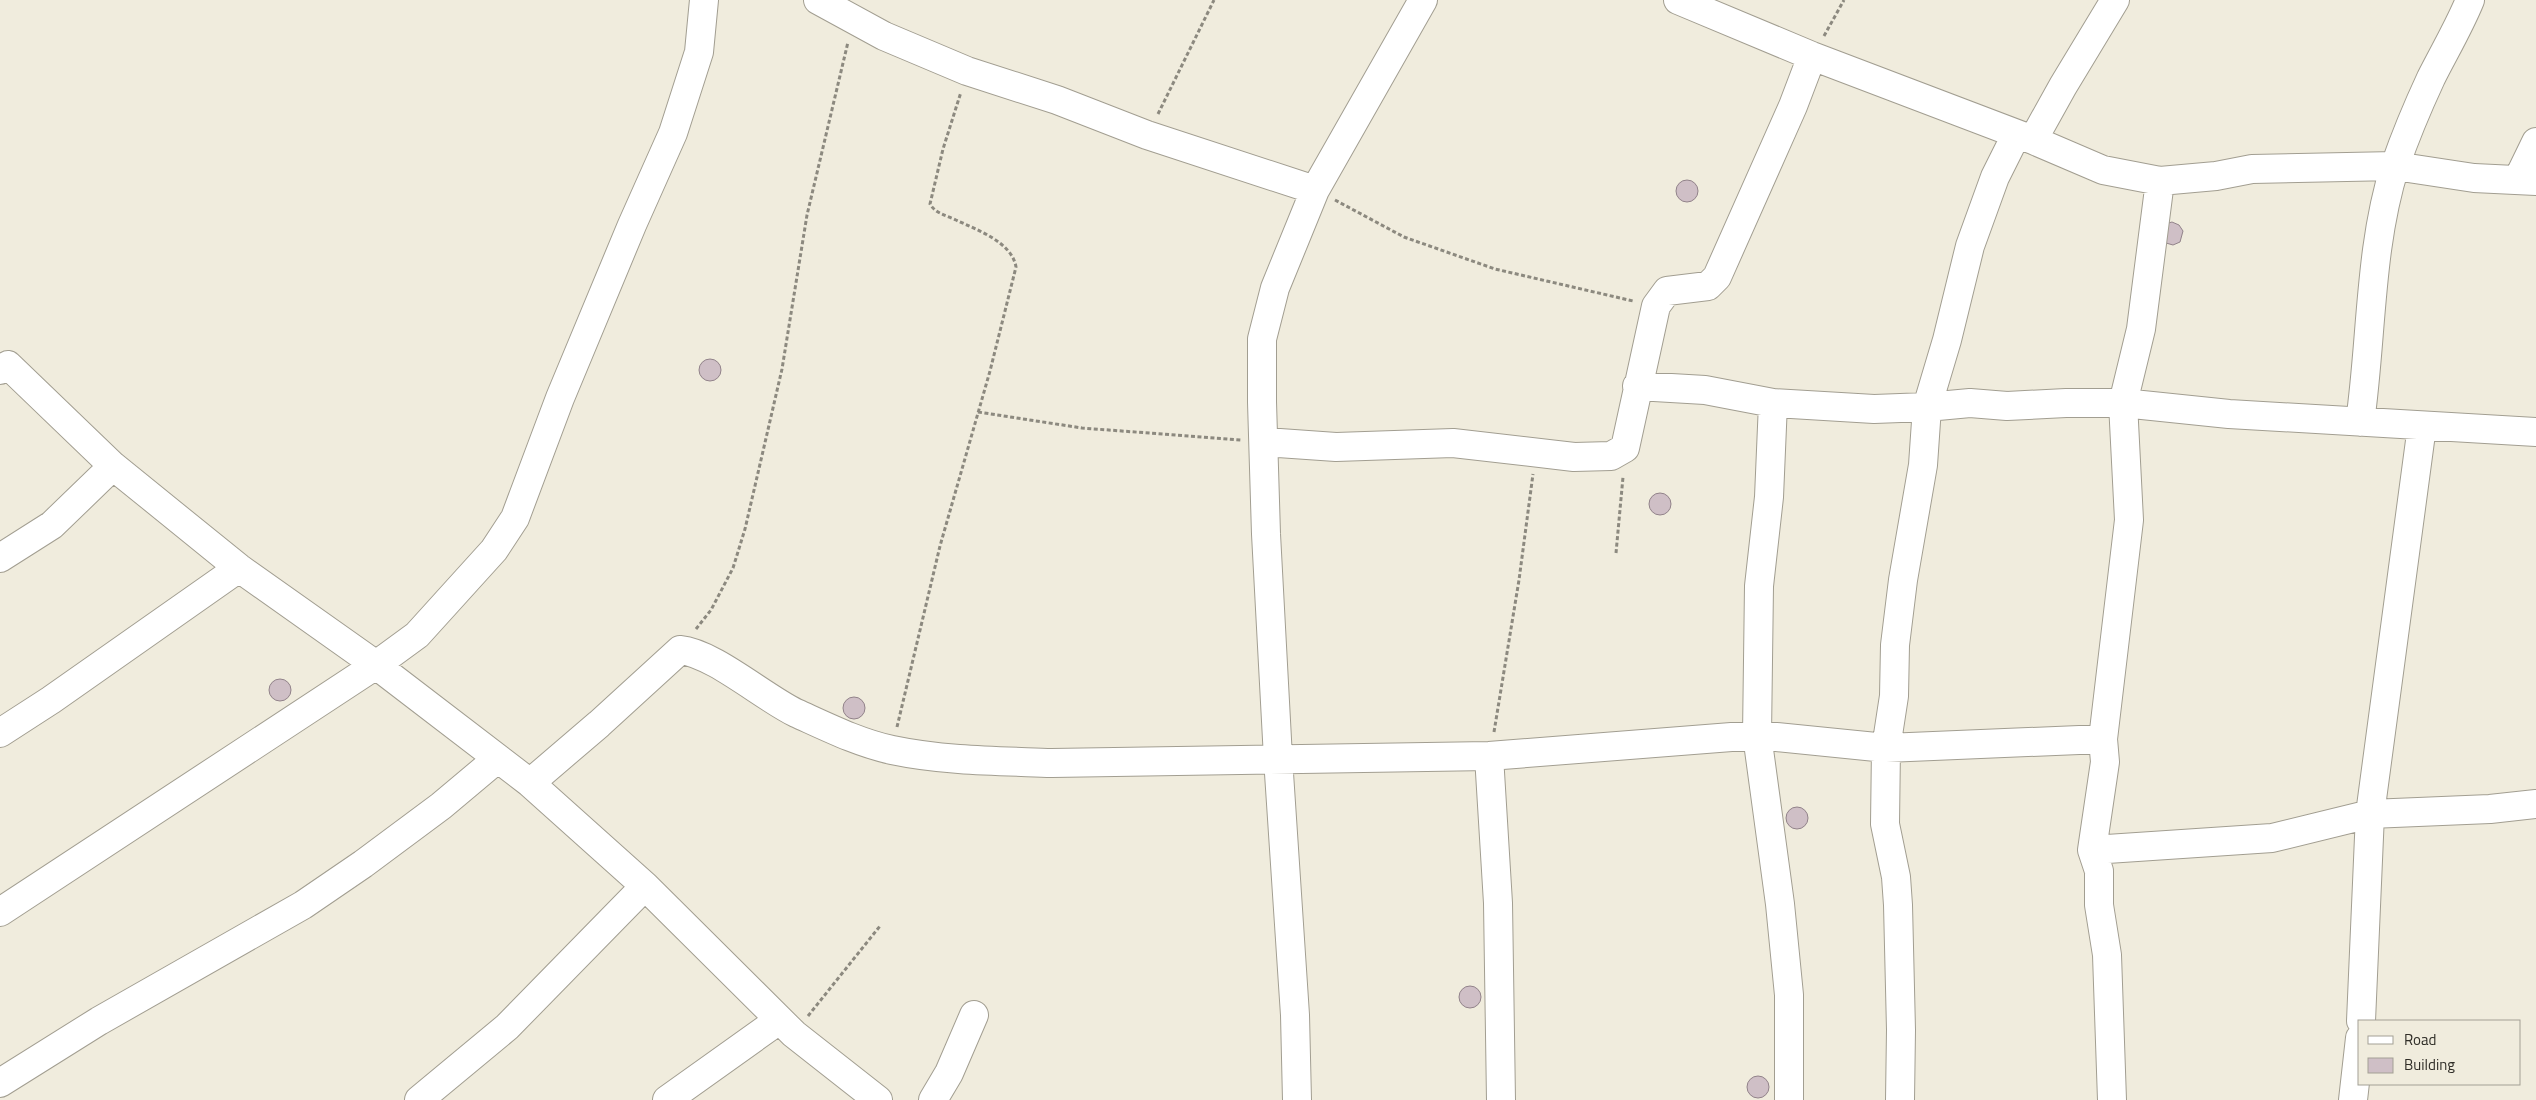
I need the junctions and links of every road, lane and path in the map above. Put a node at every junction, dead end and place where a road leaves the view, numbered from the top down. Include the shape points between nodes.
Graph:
1 (704, 0) edge
2 (818, 0) edge
3 (1214, 0) edge
4 (1423, 0) edge
5 (1678, 0) edge
6 (1844, 0) edge
7 (2115, 0) edge
8 (2470, 0) edge
9 (854, 19) junction
10 (1812, 56) junction
11 (967, 70) junction
12 (1147, 135) junction
13 (2025, 138) junction
14 (2536, 142) edge
15 (2395, 166) junction
16 (2527, 180) edge
17 (2160, 181) junction
18 (1315, 190) junction
19 (1656, 306) junction
20 (0, 370) edge
21 (1637, 386) junction
22 (1773, 403) junction
23 (2123, 403) junction
24 (1927, 407) junction
25 (978, 412) junction
26 (2360, 422) junction
27 (2422, 426) junction
28 (2536, 432) edge
29 (1265, 442) junction
30 (1625, 448) junction
31 (1536, 453) junction
32 (113, 466) junction
33 (1616, 553) dead end
34 (0, 558) edge
35 (239, 568) junction
36 (680, 650) junction
37 (376, 665) junction
38 (0, 733) edge
39 (1757, 735) junction
40 (2103, 739) junction
41 (1886, 748) junction
42 (892, 750) junction
43 (1489, 756) junction
44 (1278, 758) junction
45 (497, 759) junction
46 (530, 783) junction
47 (2536, 804) edge
48 (2370, 814) junction
49 (2092, 850) junction
50 (645, 886) junction
51 (0, 912) edge
52 (880, 926) dead end
53 (974, 1015) dead end
54 (2361, 1020) edge
55 (786, 1027) junction
56 (2358, 1056) edge
57 (0, 1083) edge
58 (419, 1100) edge
59 (667, 1100) edge
60 (878, 1100) edge
61 (933, 1100) edge
62 (1296, 1100) edge
63 (1501, 1100) edge
64 (1789, 1100) edge
65 (1900, 1100) edge
66 (2112, 1100) edge
67 (2353, 1100) edge

1 - 37 street via 699,52 674,133 567,380 515,518 494,550 417,635
2 - 9 street
3 - 12 path
4 - 18 street
5 - 10 street
6 - 10 path
7 - 13 street via 2063,86
8 - 15 street via 2431,79
9 - 11 street via 884,36
9 - 36 path via 807,215 782,370 745,529 733,568 711,610
10 - 13 street
10 - 19 street via 1717,277 1708,286 1668,291
11 - 12 street
11 - 25 path via 930,204 939,213 1004,247 1016,267
12 - 18 street
13 - 17 street via 2103,170
13 - 24 street via 1996,177 1970,246
14 - 16 street
15 - 16 street via 2474,178
15 - 17 street via 2252,169
15 - 26 street via 2376,252 2367,376
17 - 23 street via 2141,329
18 - 19 path via 1404,237 1495,269
18 - 29 street via 1275,288 1262,339
19 - 21 street
20 - 32 street via 8,365
21 - 22 street via 1705,390
21 - 30 street
22 - 24 street via 1874,409
22 - 39 street via 1769,497 1759,586
23 - 24 street via 2007,406 1970,403
23 - 26 street
23 - 40 street via 2129,520
24 - 41 street via 1923,466 1895,645 1894,696
25 - 29 path via 1082,428
25 - 42 path via 940,546
26 - 27 street
27 - 28 street
27 - 48 street
29 - 31 street via 1336,447 1453,444
29 - 44 street via 1266,534
30 - 31 street via 1618,454 1602,457
30 - 33 path
31 - 43 path via 1519,580
32 - 34 street via 52,525
32 - 35 street
35 - 37 street
35 - 38 street
36 - 42 street via 700,655 793,711 840,733
36 - 46 street
37 - 45 street
37 - 51 street
39 - 41 street
39 - 43 street
39 - 64 street via 1789,995
40 - 41 street
40 - 49 street via 2105,762
41 - 65 street via 1885,824 1896,877 1900,946
42 - 44 street via 988,761 1052,763
43 - 44 street
43 - 63 street via 1498,921
44 - 62 street via 1296,1015
45 - 46 street
45 - 57 street via 387,847 303,905 99,1020
46 - 50 street
47 - 48 street
48 - 49 street via 2272,838
48 - 54 street
49 - 66 street via 2098,870 2106,955
50 - 55 street
50 - 58 street via 507,1027
52 - 55 path
53 - 61 street via 949,1073
55 - 59 street
55 - 60 street
56 - 67 street

